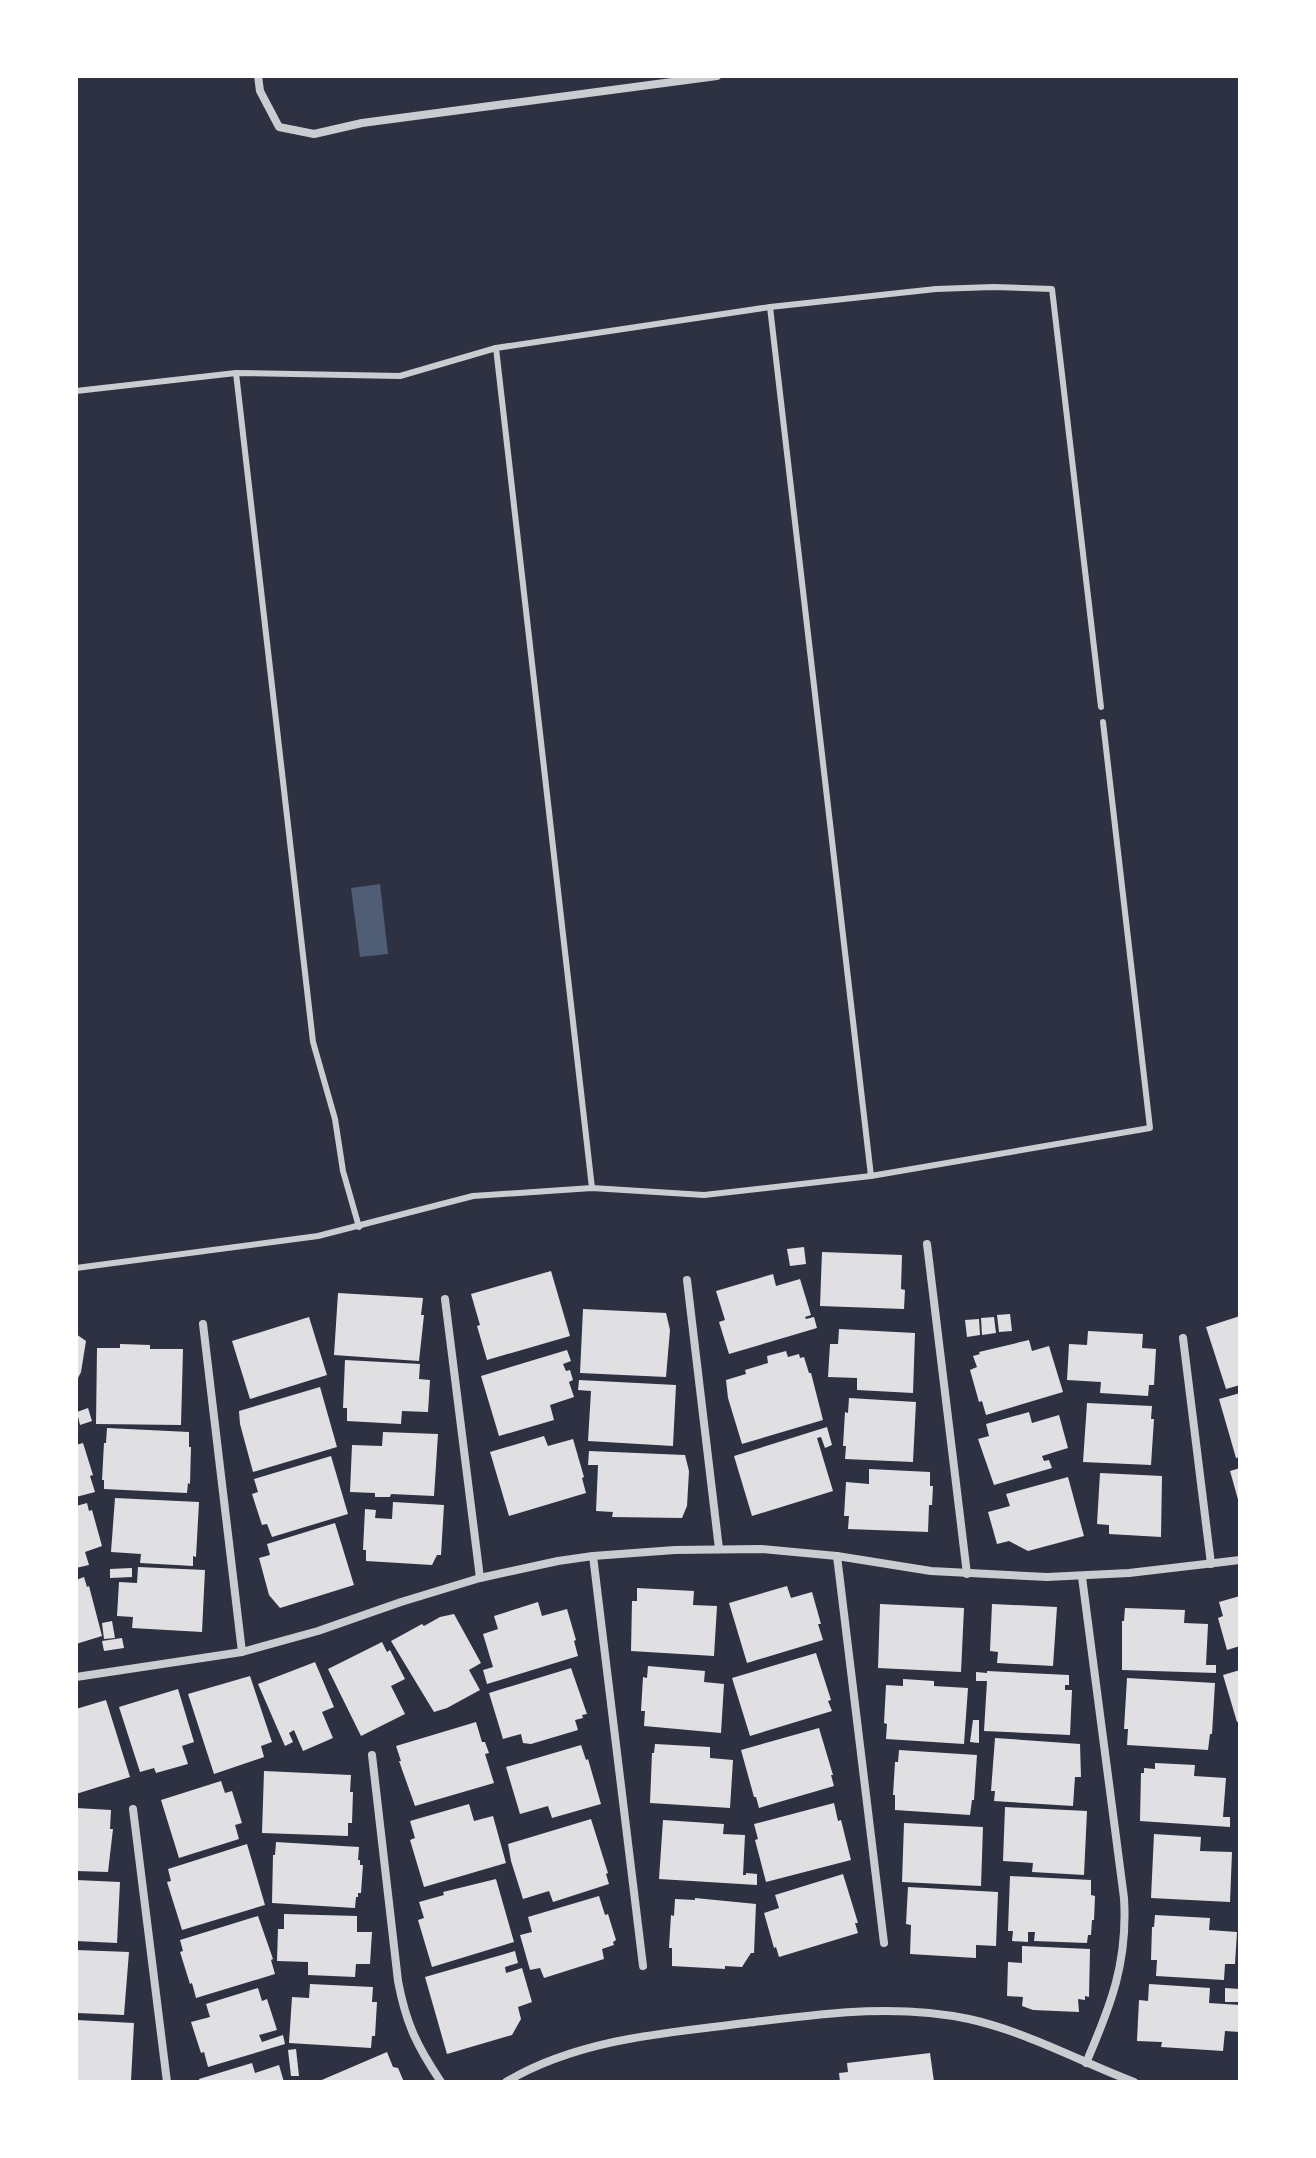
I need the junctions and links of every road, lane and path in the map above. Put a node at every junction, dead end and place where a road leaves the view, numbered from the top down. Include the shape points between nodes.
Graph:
1 (258, 76) edge
2 (717, 76) edge
3 (770, 307) junction
4 (496, 348) junction
5 (236, 373) junction
6 (76, 391) edge
7 (1101, 707) dead end
8 (1103, 722) dead end
9 (871, 1176) junction
10 (592, 1188) junction
11 (359, 1227) junction
12 (927, 1244) dead end
13 (76, 1268) edge
14 (687, 1280) dead end
15 (445, 1299) dead end
16 (203, 1324) dead end
17 (1183, 1338) dead end
18 (719, 1549) junction
19 (593, 1556) junction
20 (837, 1556) junction
21 (1240, 1560) edge
22 (1211, 1564) junction
23 (967, 1574) junction
24 (1082, 1577) junction
25 (480, 1578) junction
26 (242, 1652) junction
27 (76, 1677) edge
28 (372, 1755) dead end
29 (133, 1809) dead end
30 (884, 1943) dead end
31 (643, 1966) dead end
32 (1086, 2063) junction
33 (167, 2082) edge
34 (441, 2082) edge
35 (506, 2082) edge
36 (1134, 2082) edge

1 - 2 street via 279,127 314,134 362,123
3 - 4 lane
3 - 7 lane via 936,289 1052,289
3 - 9 lane
4 - 5 lane via 400,376
4 - 10 lane
5 - 6 lane
5 - 11 lane via 313,1042
8 - 9 lane via 1150,1128
9 - 10 lane via 704,1195
10 - 11 lane via 473,1196
11 - 13 lane
12 - 23 street
14 - 18 street
15 - 25 street
16 - 26 street
17 - 22 street
18 - 19 street
18 - 20 street
19 - 25 street
19 - 31 street
20 - 23 street
20 - 30 street
21 - 22 street
22 - 24 street
23 - 24 street
24 - 32 street via 1126,1922 1112,1999
25 - 26 street
26 - 27 street
28 - 34 street via 403,2009
29 - 33 street
32 - 35 street via 996,2026 936,2013 875,2009 625,2039 561,2057
32 - 36 street

